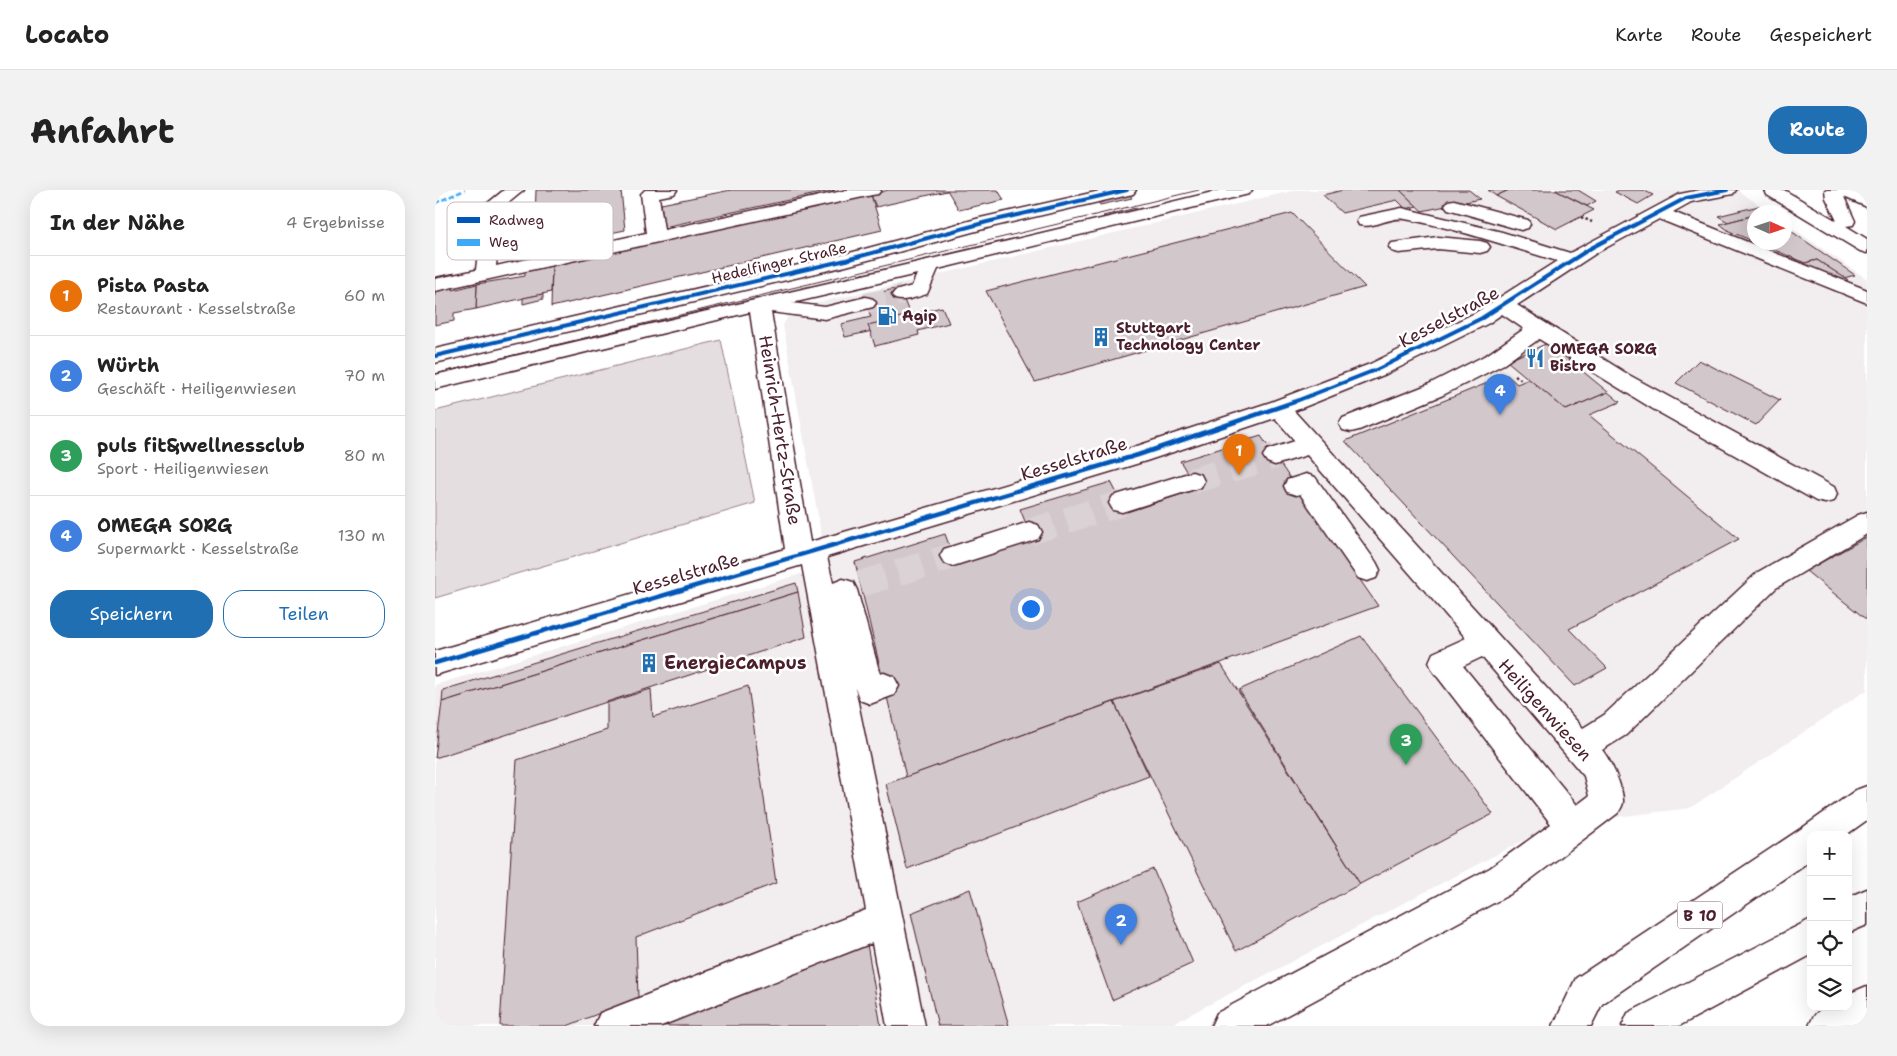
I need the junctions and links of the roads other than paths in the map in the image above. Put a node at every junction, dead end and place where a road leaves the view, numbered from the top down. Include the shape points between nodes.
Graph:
1 (515, 190) edge
2 (668, 190) edge
3 (872, 190) edge
4 (1127, 190) edge
5 (1243, 190) edge
6 (1727, 190) edge
7 (1754, 190) edge
8 (1797, 190) edge
9 (1834, 190) edge
10 (1843, 190) edge
11 (1778, 191) edge
12 (649, 192) edge
13 (1691, 194) edge
14 (499, 202) edge
15 (1867, 202) edge
16 (1454, 204) dead end
17 (1658, 212) junction
18 (1366, 221) dead end
19 (1846, 221) junction
20 (1867, 234) edge
21 (656, 237) junction
22 (613, 246) edge
23 (1399, 247) dead end
24 (1867, 247) edge
25 (1574, 259) junction
26 (486, 260) edge
27 (550, 260) edge
28 (930, 266) junction
29 (485, 274) junction
30 (435, 285) edge
31 (902, 295) tunnel mouth
32 (1867, 297) edge
33 (759, 304) junction
34 (866, 304) tunnel mouth
35 (1503, 305) junction
36 (1538, 329) junction
37 (435, 356) edge
38 (435, 382) edge
39 (1279, 408) junction
40 (1351, 424) dead end
41 (1312, 444) junction
42 (1142, 453) junction
43 (1275, 456) tunnel mouth
44 (1192, 481) tunnel mouth
45 (1295, 486) dead end
46 (1163, 490) junction
47 (1825, 494) dead end
48 (981, 502) junction
49 (1122, 503) tunnel mouth
50 (1867, 522) edge
51 (1029, 532) tunnel mouth
52 (996, 542) junction
53 (806, 553) junction
54 (1408, 555) junction
55 (953, 556) tunnel mouth
56 (842, 590) junction
57 (1485, 642) junction
58 (435, 663) edge
59 (885, 686) dead end
60 (1580, 747) junction
61 (1867, 801) edge
62 (1575, 827) junction
63 (1824, 831) edge
64 (1807, 843) edge
65 (1867, 906) edge
66 (1852, 914) edge
67 (886, 920) junction
68 (1807, 938) edge
69 (1867, 1004) edge
70 (613, 1026) edge
71 (907, 1026) edge
72 (1230, 1026) edge
73 (1573, 1026) edge
74 (1641, 1026) edge
75 (1828, 1026) edge

1 - 14 main road
2 - 12 main road
3 - 21 main road
4 - 37 main road, Hedelfinger Straße via 1035,204 846,260
5 - 28 main road
6 - 13 main road, Kesselstraße
7 - 11 main road
8 - 19 main road
9 - 19 main road
10 - 15 main road
11 - 24 main road
12 - 21 main road
13 - 17 main road, Kesselstraße
16 - 25 main road via 1549,233
17 - 25 main road, Kesselstraße
17 - 32 main road
18 - 25 main road via 1402,213
19 - 20 main road
21 - 22 main road
23 - 25 main road via 1438,243
25 - 35 main road, Kesselstraße
26 - 29 main road
27 - 29 main road
28 - 31 main road via 920,290
28 - 33 main road
29 - 30 main road
33 - 34 main road via 825,313
33 - 38 main road
33 - 53 main road, Heinrich-Hertz-Straße
35 - 36 main road
35 - 39 main road, Kesselstraße via 1379,369
36 - 40 main road via 1495,359 1435,390
36 - 47 main road
39 - 41 main road, Heiligenwiesen
39 - 42 main road, Kesselstraße
41 - 43 main road
41 - 54 main road, Heiligenwiesen
42 - 46 main road
42 - 48 main road, Kesselstraße
44 - 46 main road
45 - 54 main road via 1306,482 1361,572
46 - 49 main road
48 - 52 main road
48 - 53 main road, Kesselstraße
50 - 60 main road via 1767,580 1615,725
51 - 52 main road
52 - 55 main road
53 - 56 main road, Heinrich-Hertz-Straße
53 - 58 main road, Kesselstraße
54 - 57 main road, Heiligenwiesen
56 - 59 main road via 870,691
56 - 67 main road
57 - 60 main road, Heiligenwiesen
57 - 62 main road via 1443,662
60 - 62 main road, Heiligenwiesen via 1598,769 1607,802
61 - 63 main road
62 - 72 main road, Heiligenwiesen via 1502,880
64 - 73 main road, B 10 via 1589,991
65 - 66 main road
67 - 70 main road
67 - 71 main road
68 - 74 main road
69 - 75 main road

